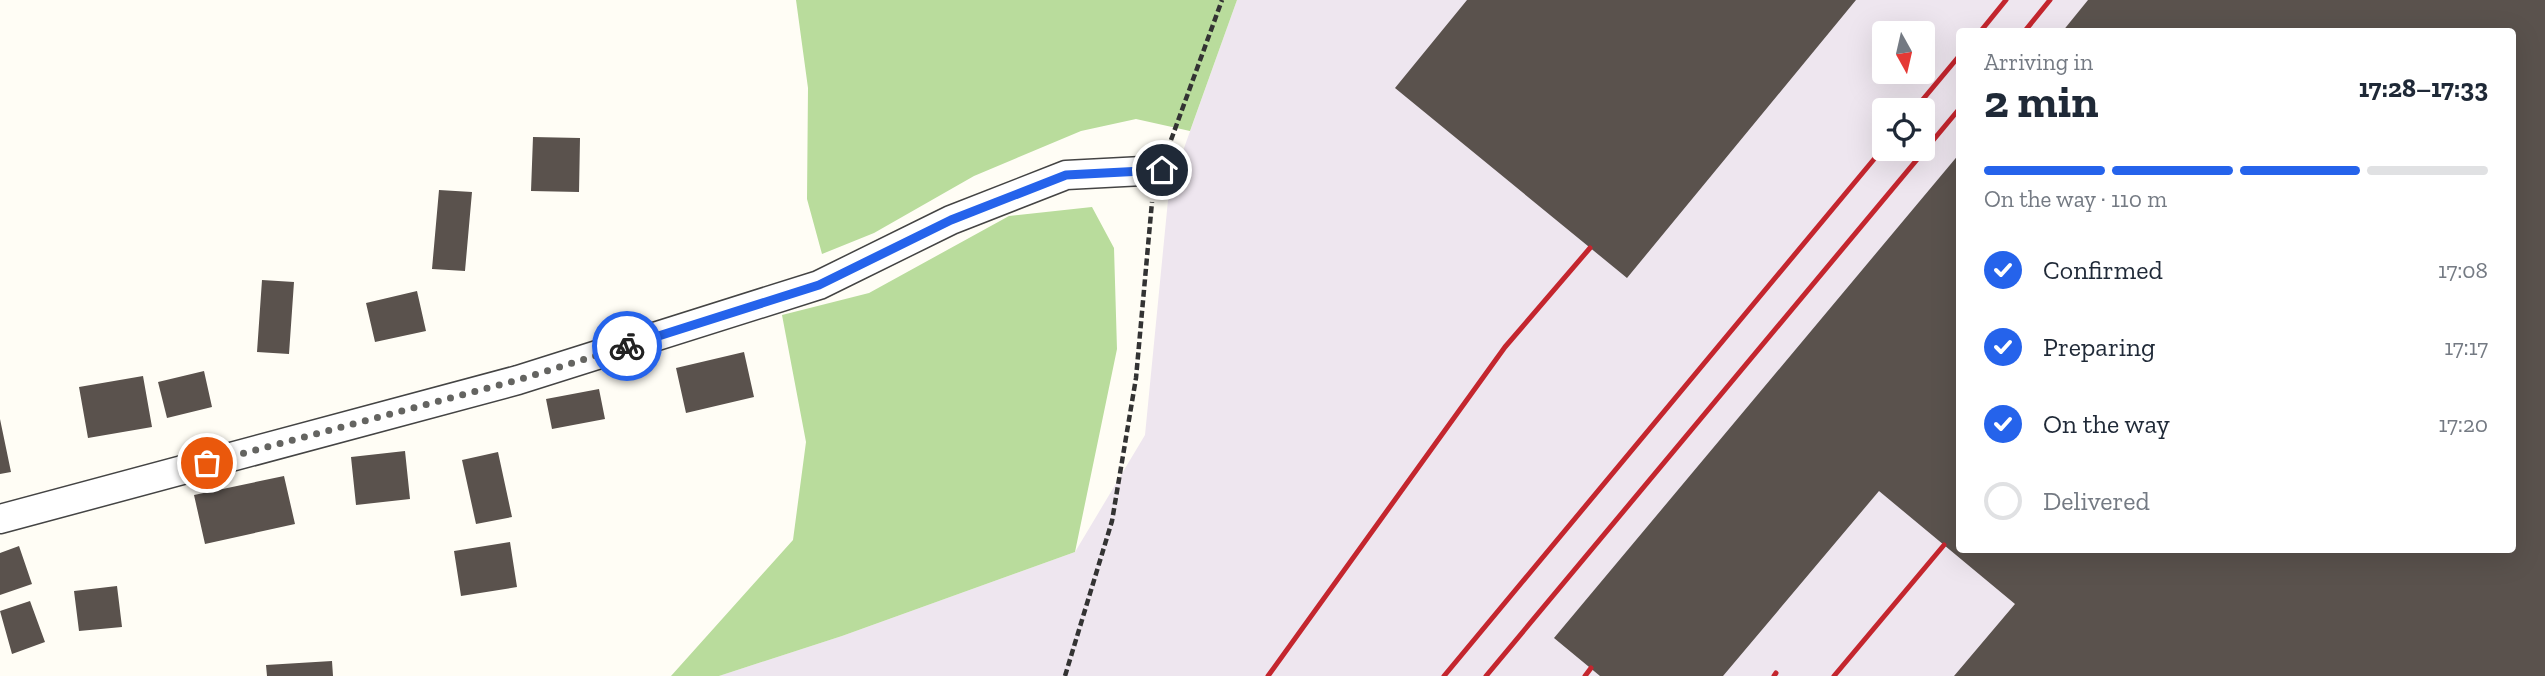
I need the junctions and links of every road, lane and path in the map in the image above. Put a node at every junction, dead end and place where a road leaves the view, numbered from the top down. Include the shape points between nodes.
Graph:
1 (1223, 0) edge
2 (1162, 170) junction
3 (0, 519) edge
4 (1065, 676) edge

1 - 2 path
2 - 3 street via 1066,175 951,220 819,285 518,380
2 - 4 path via 1151,204 1136,378 1112,521

